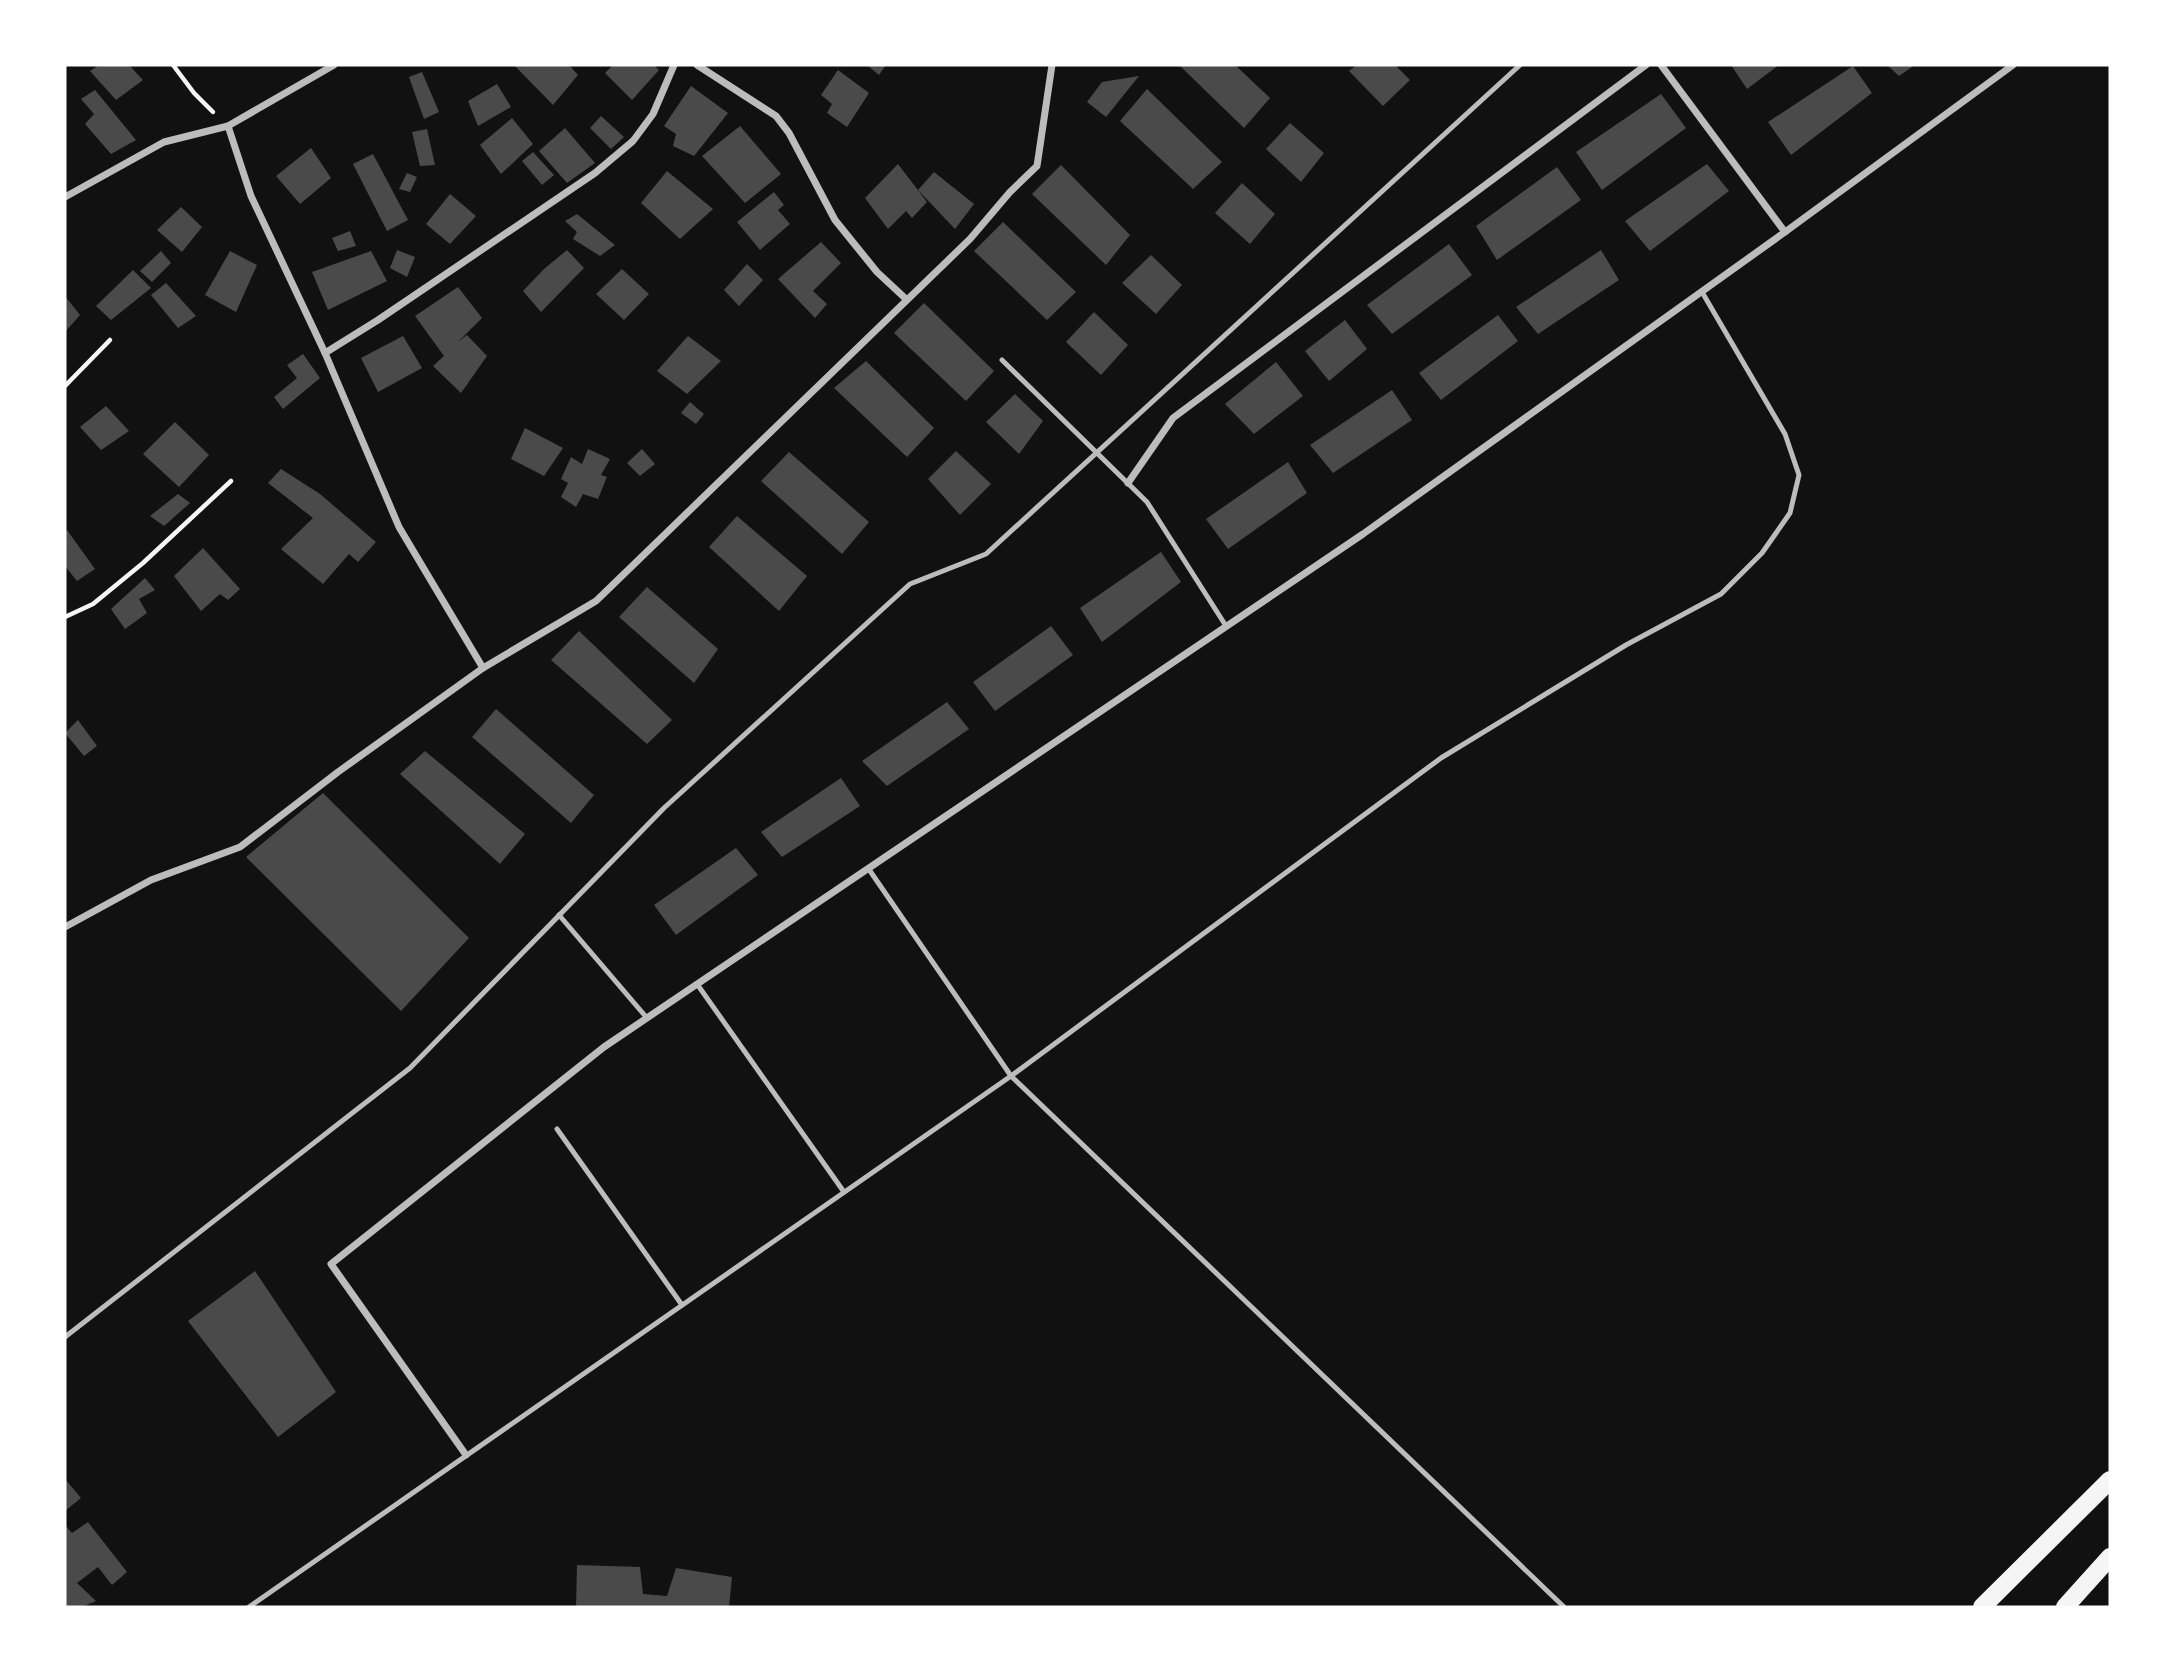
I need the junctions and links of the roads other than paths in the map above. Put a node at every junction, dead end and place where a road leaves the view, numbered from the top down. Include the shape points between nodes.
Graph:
1 (334, 65) edge
2 (674, 65) edge
3 (697, 65) edge
4 (1052, 65) edge
5 (1520, 65) edge
6 (1646, 65) edge
7 (1661, 65) edge
8 (2013, 65) edge
9 (228, 126) junction
10 (65, 197) edge
11 (1785, 232) junction
12 (1702, 292) junction
13 (906, 299) junction
14 (324, 353) junction
15 (1002, 360) dead end
16 (1097, 452) junction
17 (1128, 483) junction
18 (1226, 626) junction
19 (484, 668) junction
20 (868, 868) junction
21 (559, 915) junction
22 (65, 927) edge
23 (697, 984) junction
24 (647, 1018) junction
25 (1011, 1076) junction
26 (557, 1129) dead end
27 (845, 1192) junction
28 (682, 1305) junction
29 (65, 1337) edge
30 (466, 1455) junction
31 (2110, 1479) edge
32 (2110, 1557) edge
33 (248, 1607) edge
34 (1564, 1607) edge
35 (1982, 1607) edge
36 (2065, 1607) edge

1 - 9 street
2 - 14 street via 653,114 633,141 595,173
3 - 13 street via 776,116 835,220 877,272
4 - 13 street via 1037,166
5 - 16 lane
6 - 17 street via 1173,418
7 - 11 street
8 - 11 street
9 - 10 street via 164,142
9 - 14 street via 251,196
11 - 12 street
12 - 18 street
12 - 25 lane via 1785,434 1799,475 1790,513 1762,553 1721,594 1626,645 1441,758
13 - 19 street via 596,600
14 - 19 street via 399,527
15 - 16 lane
16 - 17 lane
16 - 21 lane via 986,554 910,584 664,808
17 - 18 lane via 1147,502
18 - 20 street
19 - 22 street via 240,847 151,880
20 - 23 street
20 - 25 lane
21 - 24 lane
21 - 29 lane via 410,1068
23 - 24 street
23 - 27 lane
24 - 30 street via 604,1046 331,1264
25 - 27 lane
25 - 34 lane
26 - 28 lane
27 - 28 lane
28 - 30 lane
30 - 33 lane
31 - 35 main road
32 - 36 main road

